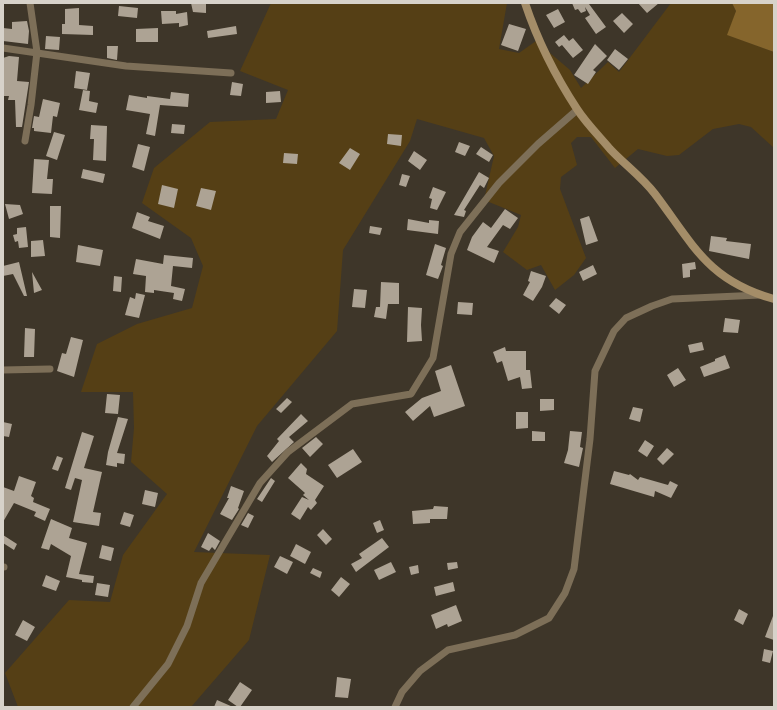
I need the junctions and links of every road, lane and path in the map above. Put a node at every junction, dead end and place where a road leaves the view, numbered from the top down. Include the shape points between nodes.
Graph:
1 (30, 3) edge
2 (525, 3) edge
3 (3, 48) edge
4 (37, 52) junction
5 (231, 73) dead end
6 (577, 110) junction
7 (25, 141) dead end
8 (760, 295) junction
9 (774, 299) edge
10 (50, 369) dead end
11 (3, 370) edge
12 (133, 707) edge
13 (395, 707) edge

1 - 4 street
2 - 6 street via 553,68
3 - 4 street
4 - 5 street via 126,66
4 - 7 street
6 - 8 street via 654,193 701,257 728,280
6 - 12 street via 499,183 460,232 451,254 433,358 411,394 352,404 288,452 260,483 201,583 187,626 168,664
8 - 9 street
8 - 13 street via 672,299 626,318 614,331 595,371 590,439 574,569 565,593 549,618 515,635 448,650 420,670 402,692
10 - 11 street

